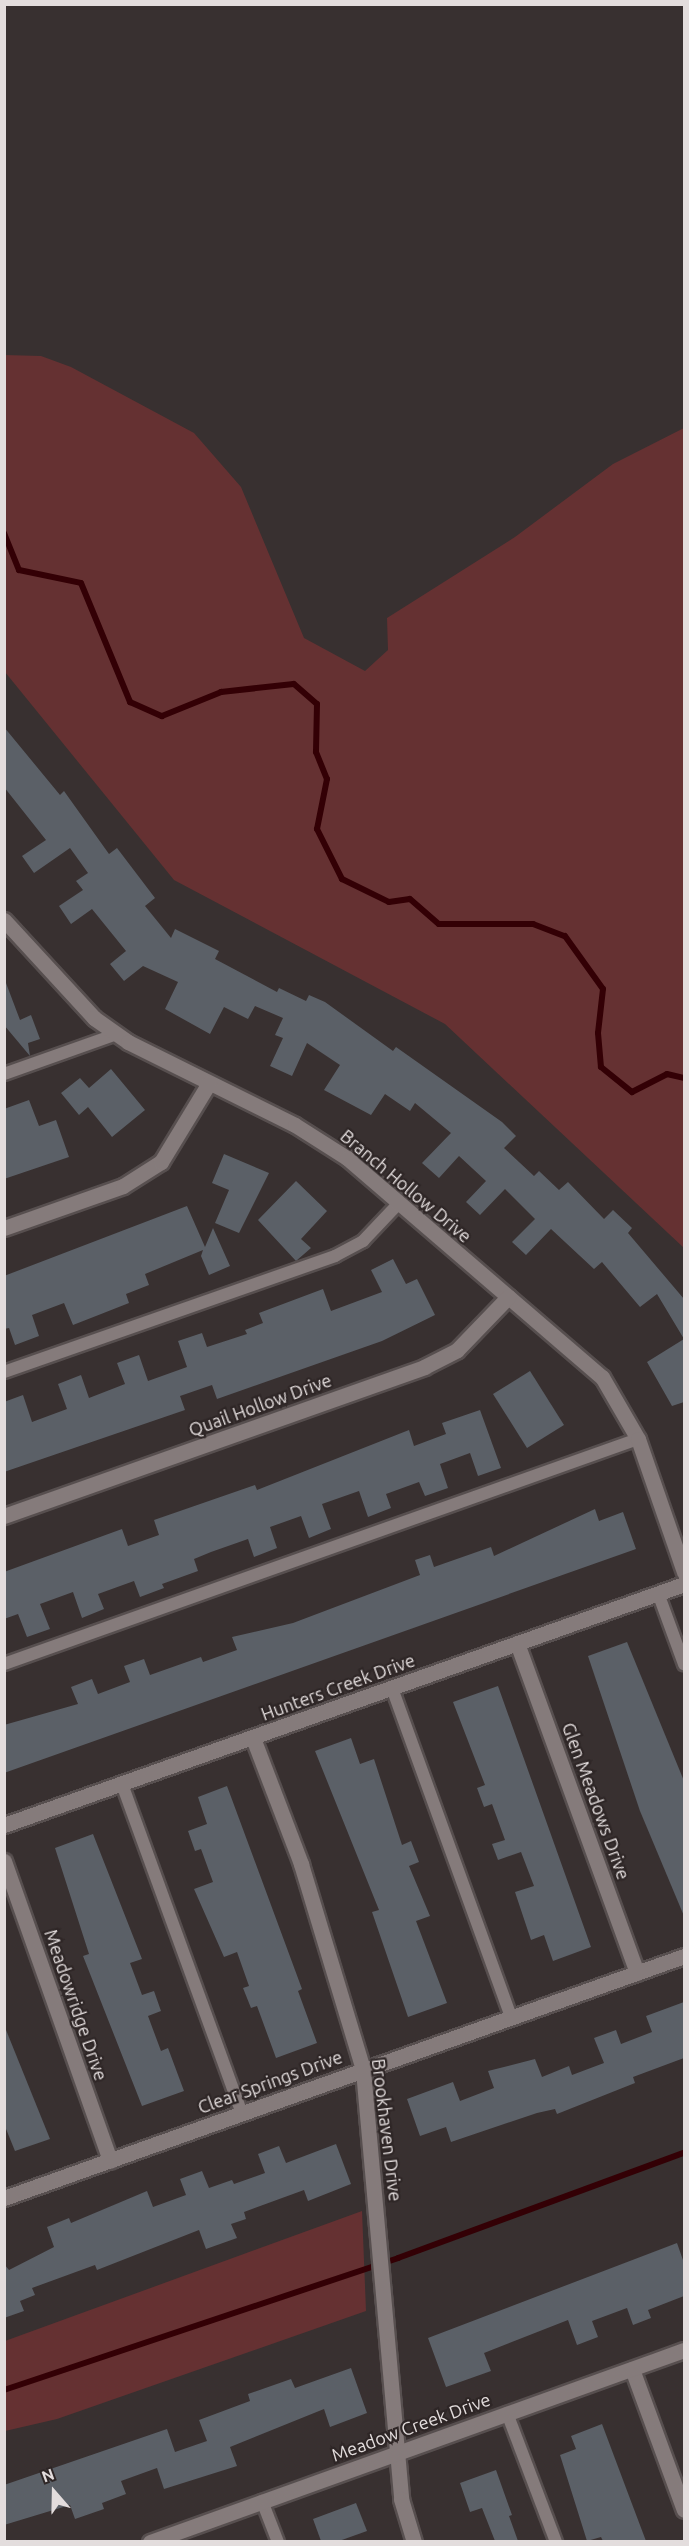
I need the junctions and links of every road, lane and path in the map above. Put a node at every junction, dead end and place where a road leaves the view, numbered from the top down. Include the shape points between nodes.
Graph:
1 (4, 920) edge
2 (117, 1034) junction
3 (4, 1074) edge
4 (209, 1083) junction
5 (399, 1203) junction
6 (4, 1228) edge
7 (508, 1297) junction
8 (4, 1372) edge
9 (638, 1439) junction
10 (4, 1516) edge
11 (684, 1572) edge
12 (684, 1584) edge
13 (658, 1593) junction
14 (517, 1643) junction
15 (4, 1664) edge
16 (684, 1664) edge
17 (392, 1688) junction
18 (253, 1738) junction
19 (122, 1784) junction
20 (4, 1825) edge
21 (4, 1861) edge
22 (684, 1956) edge
23 (637, 1972) junction
24 (511, 2017) junction
25 (363, 2070) junction
26 (242, 2113) junction
27 (110, 2161) junction
28 (4, 2198) edge
29 (684, 2350) edge
30 (632, 2369) junction
31 (507, 2413) junction
32 (397, 2452) junction
33 (262, 2501) junction
34 (684, 2510) edge
35 (150, 2541) edge
36 (278, 2541) edge
37 (414, 2541) edge
38 (556, 2541) edge

1 - 2 street, Branch Hollow Drive via 94,1018
2 - 3 lane
2 - 4 street, Branch Hollow Drive
4 - 5 street, Branch Hollow Drive via 339,1153
4 - 6 street via 161,1162 123,1186
5 - 7 street, Branch Hollow Drive
5 - 8 lane via 363,1241 335,1256
7 - 9 street, Branch Hollow Drive via 602,1377
7 - 10 street, Quail Hollow Drive via 457,1350 424,1367
9 - 11 street, Branch Hollow Drive
9 - 15 lane
12 - 13 street, Hunters Creek Drive
13 - 14 street, Hunters Creek Drive
13 - 16 lane
14 - 17 street, Hunters Creek Drive
14 - 23 street, Glen Meadows Drive
17 - 18 street, Hunters Creek Drive
17 - 24 lane
18 - 19 street, Hunters Creek Drive
18 - 25 street, Brookhaven Drive via 301,1864
19 - 20 street, Hunters Creek Drive
19 - 26 lane
21 - 27 street, Meadowridge Drive
22 - 23 street, Clear Springs Drive
23 - 24 street, Clear Springs Drive
24 - 25 street, Clear Springs Drive
25 - 26 street, Clear Springs Drive
25 - 32 street, Brookhaven Drive
26 - 27 street, Clear Springs Drive
27 - 28 street, Clear Springs Drive
29 - 30 street, Meadow Creek Drive
30 - 31 street, Meadow Creek Drive
30 - 34 street
31 - 32 street, Meadow Creek Drive
31 - 38 lane
32 - 33 street, Meadow Creek Drive
32 - 37 street, Brookhaven Drive via 402,2499
33 - 35 street, Meadow Creek Drive
33 - 36 lane

